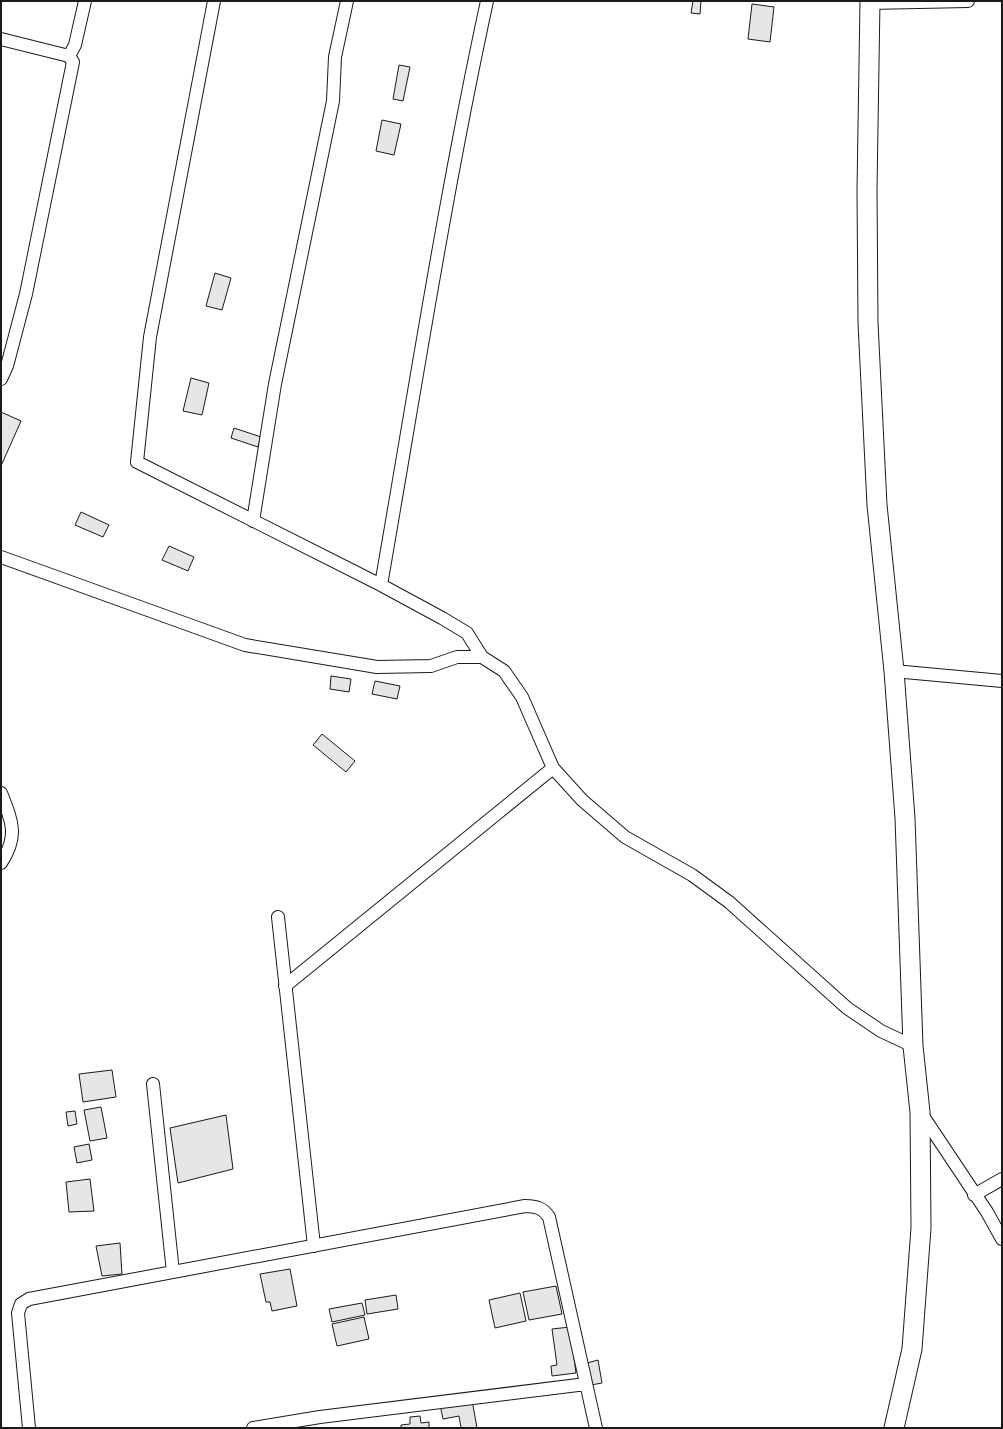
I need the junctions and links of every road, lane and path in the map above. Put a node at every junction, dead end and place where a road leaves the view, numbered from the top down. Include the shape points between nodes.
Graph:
1 (85, 1) edge
2 (214, 1) edge
3 (347, 1) edge
4 (486, 1) edge
5 (968, 1) edge
6 (869, 2) edge
7 (1, 39) edge
8 (69, 56) junction
9 (1, 379) edge
10 (253, 521) junction
11 (1, 557) edge
12 (381, 585) junction
13 (482, 657) junction
14 (894, 671) junction
15 (1002, 681) edge
16 (553, 768) junction
17 (1, 793) edge
18 (1, 863) edge
19 (278, 917) dead end
20 (286, 986) junction
21 (913, 1046) junction
22 (153, 1084) dead end
23 (920, 1112) junction
24 (1002, 1179) edge
25 (974, 1195) junction
26 (1002, 1239) edge
27 (314, 1246) junction
28 (173, 1272) junction
29 (586, 1384) junction
30 (29, 1428) edge
31 (253, 1428) edge
32 (596, 1428) edge
33 (894, 1428) edge

1 - 8 street via 75,45
2 - 10 street via 150,337 136,458 140,465
3 - 10 street via 335,57 333,101 275,384
4 - 12 street via 428,302
5 - 6 street
6 - 14 main road via 866,190 868,323 877,505
7 - 8 street
8 - 9 street via 72,62 26,294 7,366
10 - 12 street
11 - 13 street via 245,645 377,667 431,666 457,656
12 - 13 street via 467,633
13 - 16 street via 504,671 522,697
14 - 15 street
14 - 21 main road via 905,818
16 - 20 street
16 - 21 street via 582,800 624,837 692,875 729,902 846,1008 881,1031
17 - 18 street via 11,818 13,835 8,852
19 - 20 street
20 - 27 street
21 - 23 main road
22 - 28 street
23 - 25 street
23 - 33 main road via 921,1228 912,1349
24 - 25 street
25 - 26 street
27 - 28 street
27 - 29 street via 525,1206 534,1206 544,1211 549,1217
28 - 30 street via 40,1296 20,1304 18,1313
29 - 31 street via 320,1417
29 - 32 street

